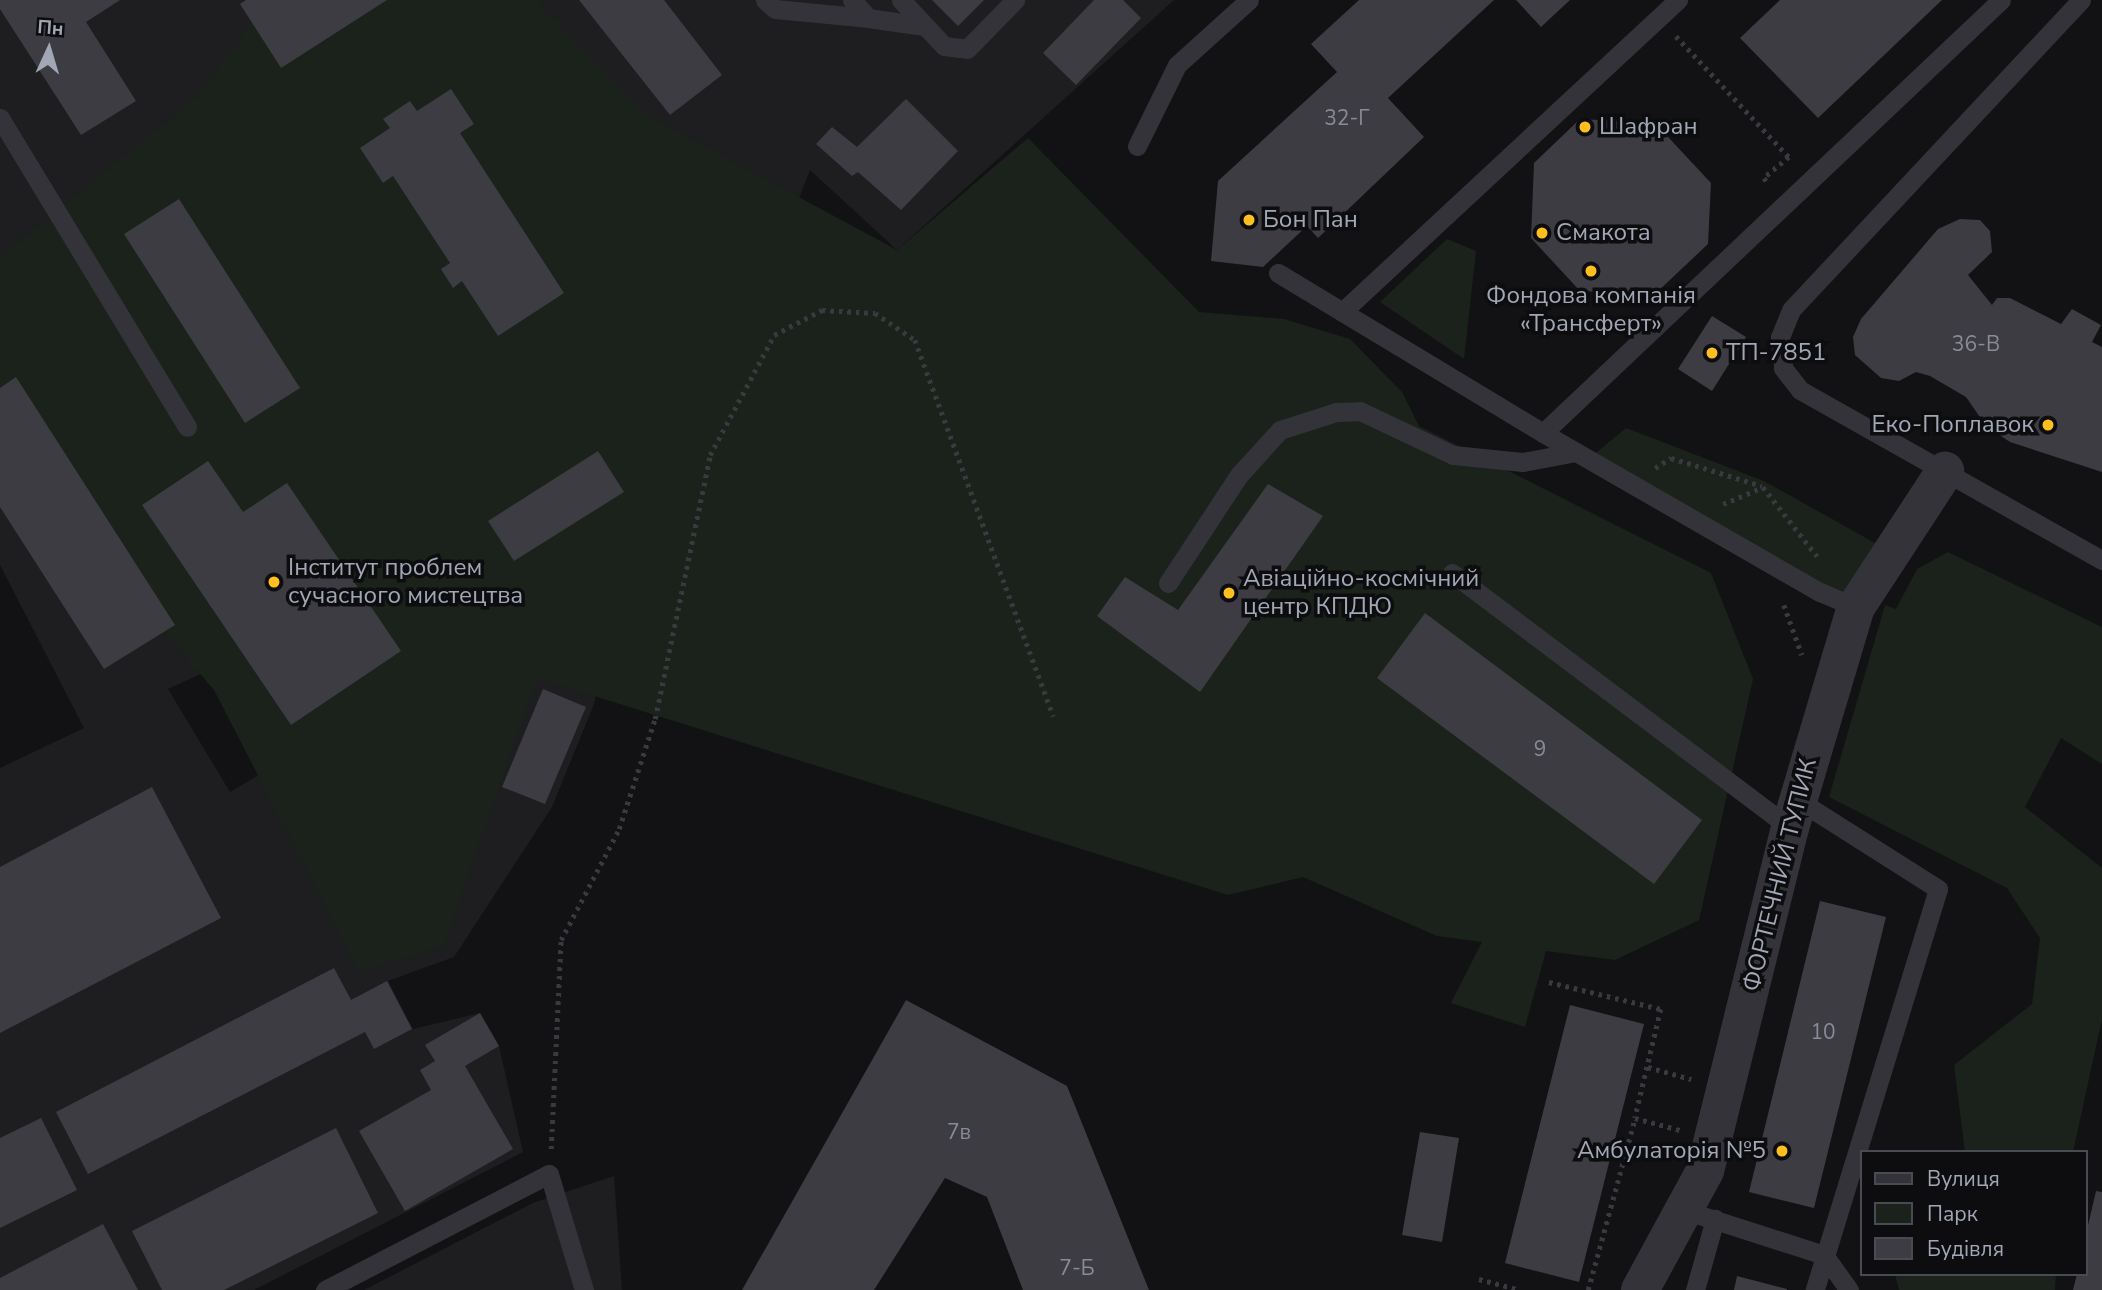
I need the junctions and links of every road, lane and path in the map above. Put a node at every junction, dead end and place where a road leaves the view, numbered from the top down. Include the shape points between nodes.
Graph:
1 (765, 0) edge
2 (812, 0) edge
3 (852, 0) edge
4 (901, 0) edge
5 (1015, 0) edge
6 (1249, 0) edge
7 (1678, 0) edge
8 (2001, 0) edge
9 (2081, 0) edge
10 (869, 18) junction
11 (1658, 19) junction
12 (924, 26) junction
13 (0, 118) edge
14 (1137, 146) dead end
15 (1764, 178) dead end
16 (1278, 273) dead end
17 (1342, 312) junction
18 (187, 427) dead end
19 (1543, 433) junction
20 (1576, 452) junction
21 (1649, 471) dead end
22 (1944, 471) junction
23 (1763, 487) junction
24 (1717, 507) dead end
25 (2102, 560) edge
26 (1767, 561) junction
27 (1822, 563) dead end
28 (1452, 573) dead end
29 (1168, 583) dead end
30 (1856, 607) junction
31 (1800, 668) dead end
32 (1053, 716) dead end
33 (1794, 814) junction
34 (1549, 982) dead end
35 (1648, 1067) junction
36 (1700, 1081) dead end
37 (1635, 1118) junction
38 (1687, 1132) dead end
39 (550, 1174) junction
40 (1701, 1215) junction
41 (1824, 1255) junction
42 (1479, 1279) dead end
43 (325, 1290) edge
44 (583, 1290) edge
45 (1520, 1290) edge
46 (1588, 1290) edge
47 (1640, 1290) edge
48 (1695, 1290) edge
49 (1815, 1290) edge
50 (1849, 1290) edge

1 - 10 lane via 775,9
2 - 10 lane
3 - 10 lane
4 - 12 lane
5 - 12 lane via 967,49 944,46
6 - 14 lane via 1177,65
7 - 11 lane
8 - 19 lane
9 - 22 lane via 1791,310 1780,337 1783,368 1801,390
10 - 12 lane
11 - 15 path via 1789,157
11 - 17 lane
13 - 18 lane
16 - 17 lane
17 - 19 lane
19 - 20 lane
20 - 26 lane
20 - 29 lane via 1523,462 1453,455 1360,411 1336,412 1280,430 1239,475
21 - 23 path via 1671,458
22 - 25 lane
22 - 30 street, ФОРТЕЧНИЙ ТУПИК
23 - 24 path
23 - 27 path
26 - 30 lane
26 - 31 path via 1802,654
28 - 33 lane
30 - 33 street, ФОРТЕЧНИЙ ТУПИК
32 - 39 path via 915,340 875,313 822,310 774,335 710,455 655,719 618,829 561,940
33 - 40 street, ФОРТЕЧНИЙ ТУПИК via 1705,1171
33 - 41 lane via 1938,890
34 - 35 path via 1661,1009
35 - 36 path
35 - 37 path
37 - 38 path
37 - 46 path
39 - 43 lane
39 - 44 lane
40 - 41 lane
40 - 47 street, ФОРТЕЧНИЙ ТУПИК
40 - 48 lane
41 - 49 lane
41 - 50 lane
42 - 45 path

